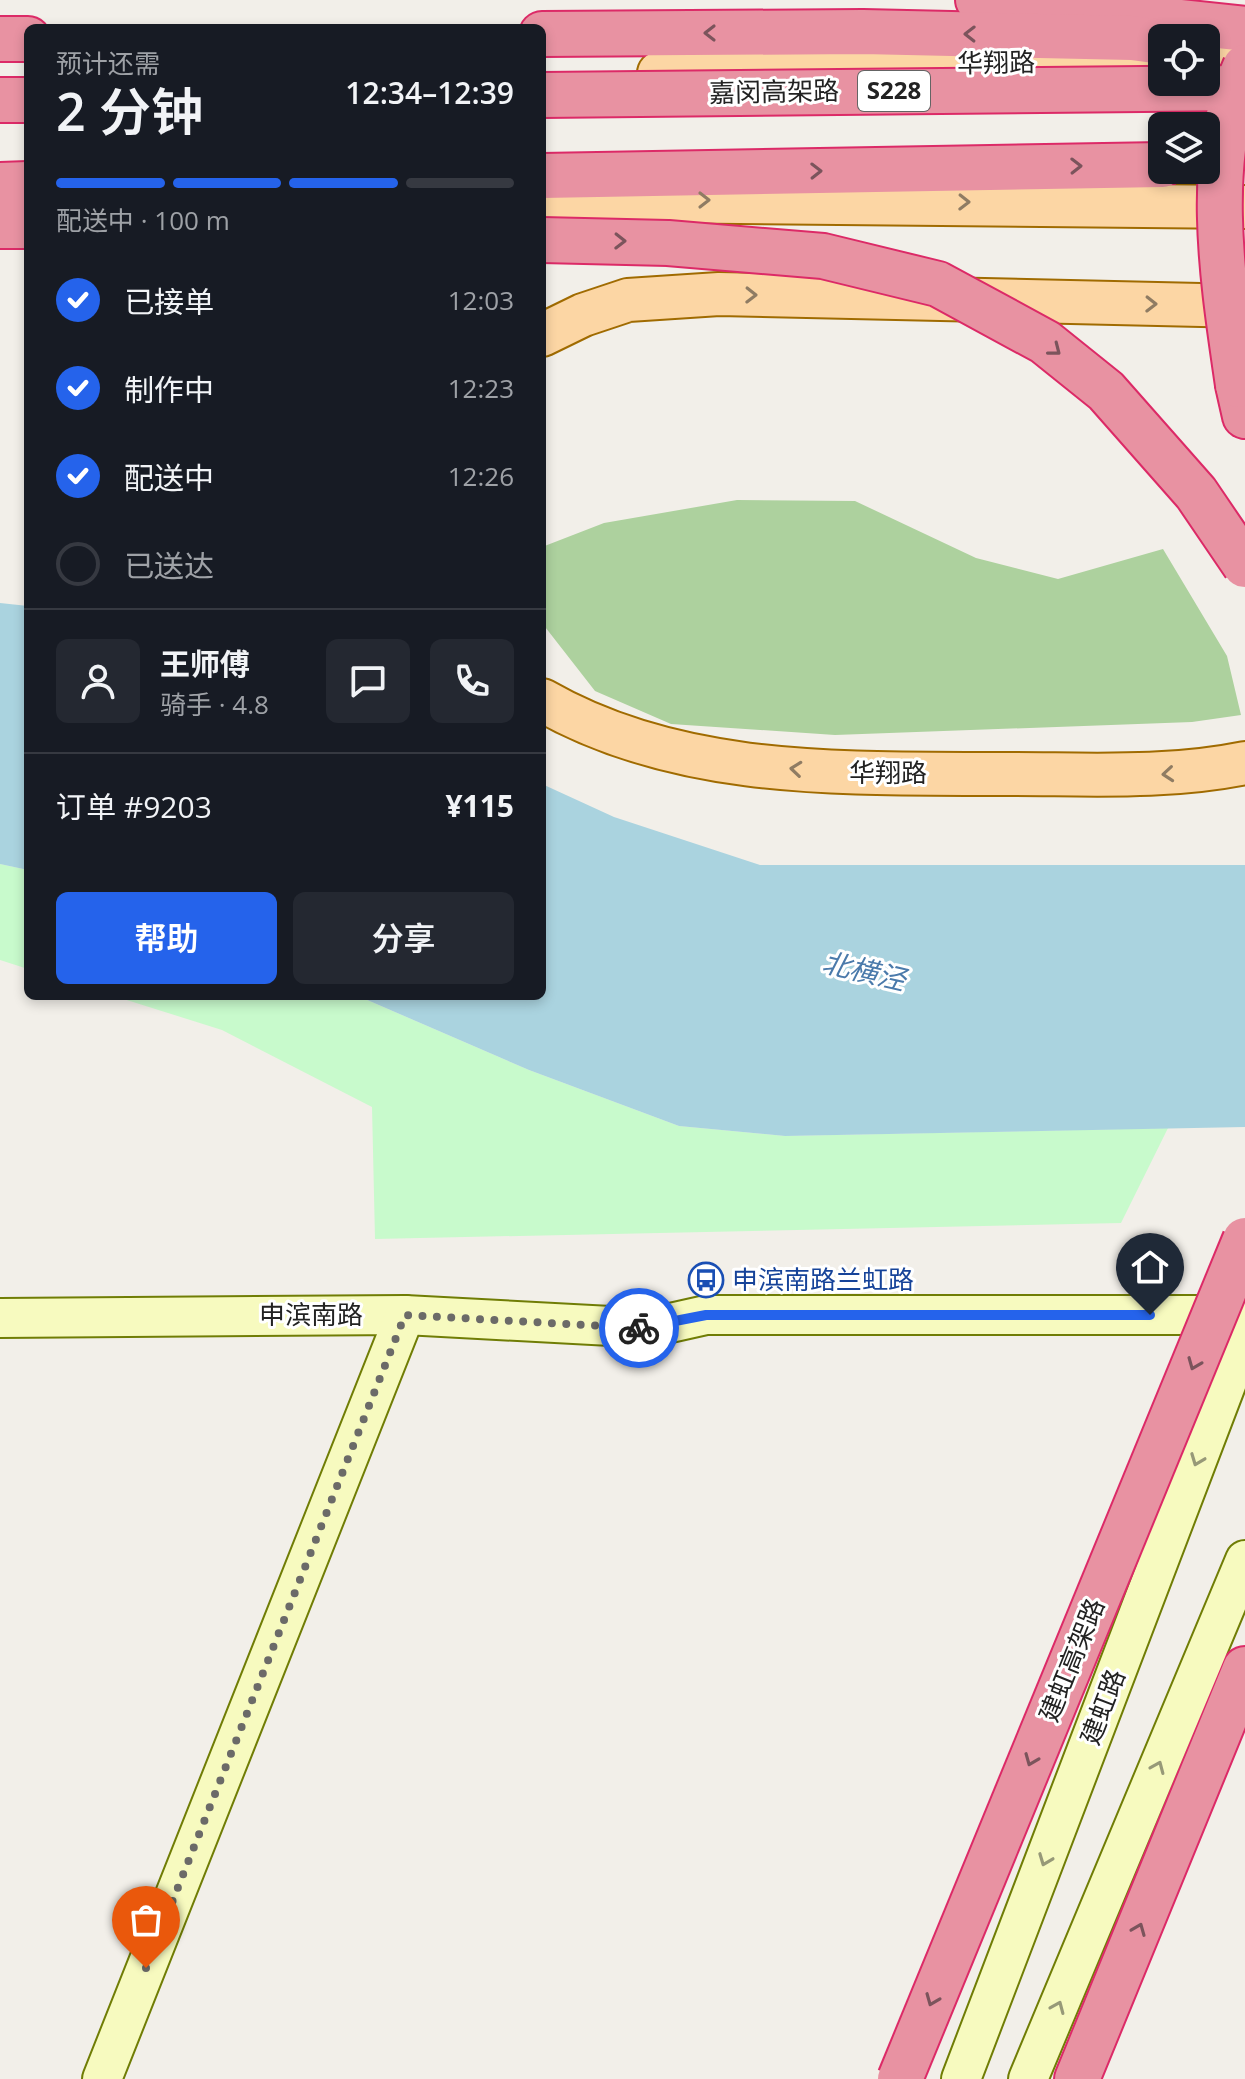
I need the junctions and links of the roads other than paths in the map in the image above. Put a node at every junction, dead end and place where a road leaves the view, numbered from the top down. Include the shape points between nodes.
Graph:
1 (978, 0) edge
2 (1245, 29) edge
3 (546, 34) edge
4 (0, 39) edge
5 (24, 39) edge
6 (1148, 40) edge
7 (1220, 54) edge
8 (1148, 62) edge
9 (1220, 63) edge
10 (1245, 63) edge
11 (546, 77) edge
12 (1245, 88) edge
13 (24, 92) edge
14 (0, 93) edge
15 (546, 95) edge
16 (0, 100) edge
17 (24, 100) edge
18 (1245, 163) edge
19 (1220, 164) edge
20 (1148, 165) edge
21 (546, 176) edge
22 (24, 184) edge
23 (0, 185) edge
24 (0, 199) edge
25 (24, 199) edge
26 (546, 200) edge
27 (1245, 207) edge
28 (0, 226) edge
29 (24, 226) edge
30 (546, 240) edge
31 (1245, 306) edge
32 (546, 333) edge
33 (1245, 416) edge
34 (1245, 565) edge
35 (546, 702) edge
36 (1245, 763) edge
37 (1245, 1240) edge
38 (405, 1315) junction
39 (1245, 1315) edge
40 (0, 1318) edge
41 (1245, 1335) edge
42 (1245, 1560) edge
43 (1244, 1673) edge
44 (102, 2079) edge
45 (900, 2079) edge
46 (961, 2079) edge
47 (1028, 2079) edge
48 (1077, 2079) edge

1 - 2 highway
6 -> 3 highway via 863,32
4 - 5 highway
7 - 10 highway
8 - 11 main road, 华翔路
9 - 10 main road
10 - 33 highway, bridge via 1225,143 1221,216 1222,279
12 - 15 highway, 嘉闵高架路 / S228, bridge
13 - 14 main road
16 - 17 highway
18 - 19 highway
21 -> 20 highway
22 - 23 highway
24 - 25 main road
26 -> 27 main road
28 - 29 highway
30 -> 34 highway, bridge via 668,243 823,256 938,284 1045,342 1106,391 1196,493
32 -> 31 main road via 628,300 673,296
36 -> 35 main road, 华翔路 via 1162,775 826,772 693,755 621,736
37 -> 45 highway, 建虹高架路, bridge
38 - 39 main road, 申滨南路 via 648,1328 706,1315
38 - 40 main road, 申滨南路
38 - 44 main road
41 -> 46 main road, 建虹路
47 -> 42 main road
48 -> 43 highway

